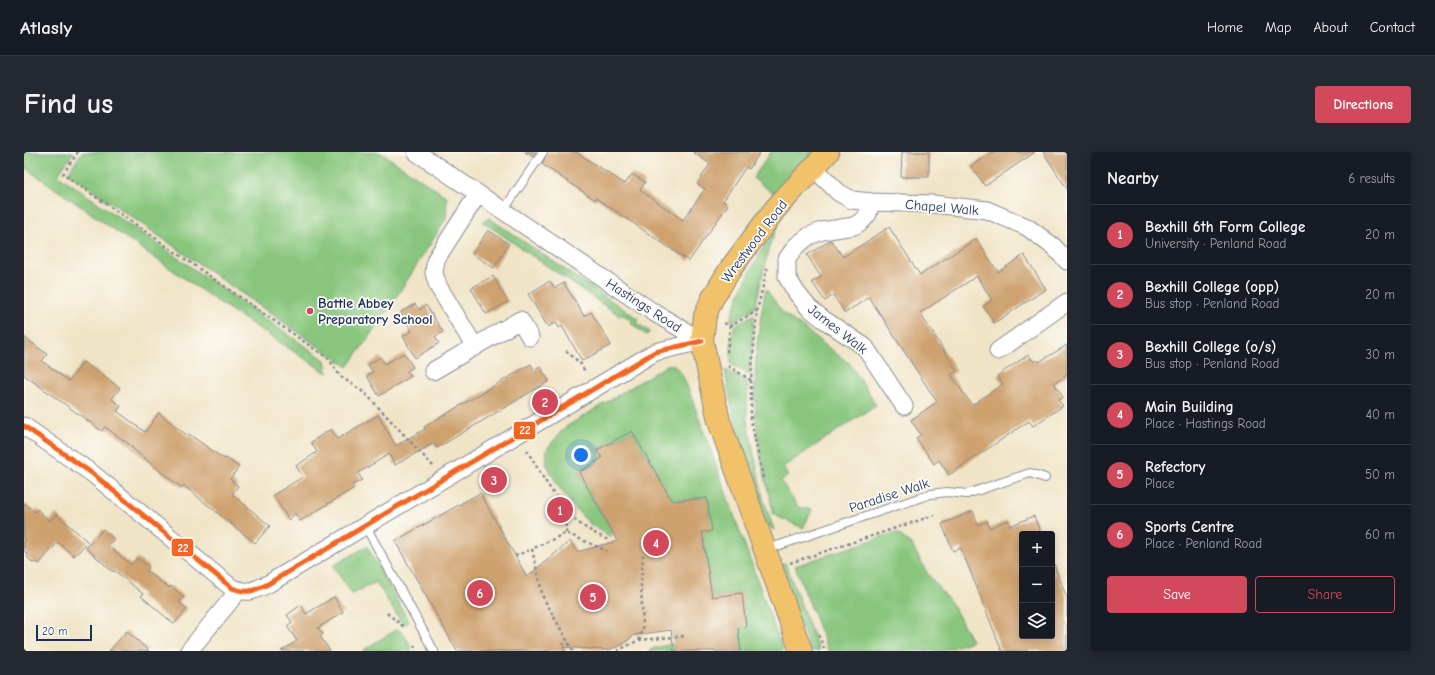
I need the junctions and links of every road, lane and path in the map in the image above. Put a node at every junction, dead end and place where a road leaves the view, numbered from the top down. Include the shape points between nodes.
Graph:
1 (78, 152) edge
2 (416, 152) edge
3 (542, 152) edge
4 (828, 152) edge
5 (814, 168) junction
6 (478, 194) junction
7 (871, 202) junction
8 (503, 212) junction
9 (1067, 261) edge
10 (769, 262) dead end
11 (1067, 302) edge
12 (757, 311) junction
13 (706, 316) junction
14 (730, 326) junction
15 (530, 337) dead end
16 (702, 341) junction
17 (475, 347) junction
18 (566, 351) dead end
19 (998, 351) dead end
20 (726, 358) dead end
21 (580, 363) dead end
22 (726, 365) dead end
23 (433, 371) dead end
24 (751, 380) junction
25 (904, 406) dead end
26 (24, 426) edge
27 (517, 434) junction
28 (443, 478) junction
29 (1045, 478) dead end
30 (763, 482) dead end
31 (935, 515) dead end
32 (572, 516) junction
33 (365, 525) junction
34 (566, 533) junction
35 (610, 541) dead end
36 (773, 547) junction
37 (532, 549) junction
38 (607, 551) dead end
39 (643, 555) dead end
40 (515, 556) dead end
41 (789, 563) junction
42 (792, 570) dead end
43 (239, 590) junction
44 (387, 613) dead end
45 (816, 629) dead end
46 (407, 630) dead end
47 (686, 636) dead end
48 (639, 640) junction
49 (567, 642) junction
50 (414, 643) dead end
51 (562, 645) dead end
52 (189, 651) edge
53 (416, 651) edge
54 (434, 651) edge
55 (573, 651) edge
56 (617, 651) edge
57 (801, 651) edge
58 (825, 651) edge

1 - 28 path via 63,174 329,358 340,376 366,394
2 - 6 street, Hastings Road
3 - 8 lane
4 - 5 main road, Wrestwood Road
5 - 7 street, Chapel Walk via 838,192 852,200
5 - 13 main road, Wrestwood Road via 776,208 731,268 712,299
6 - 8 street, Hastings Road
6 - 17 street via 436,259 434,273 438,286
7 - 9 street, Chapel Walk via 933,204 987,210 1027,227 1054,247
7 - 25 street, James Walk via 868,214 854,226 809,236 796,246 788,259 788,277 808,307 865,347
8 - 16 street, Hastings Road via 653,312
10 - 12 path
11 - 19 street
12 - 14 path
12 - 24 path
13 - 14 path
13 - 16 main road, Wrestwood Road
14 - 20 path
15 - 17 street via 520,320
16 - 27 street via 655,352
16 - 36 main road via 719,421
17 - 23 street
18 - 21 path
22 - 24 path
24 - 30 path via 751,420
26 - 43 street via 93,474
27 - 28 street
27 - 32 path via 550,488
28 - 33 street
29 - 36 lane, Paradise Walk via 1030,473 967,494 931,494
31 - 41 path
32 - 34 path via 566,525
32 - 35 path
33 - 43 street via 268,584 249,592
33 - 54 lane
34 - 37 path
34 - 38 path
36 - 41 path
36 - 57 main road
37 - 40 path
37 - 49 path via 542,597
39 - 48 path via 643,626
41 - 42 path
43 - 52 street
44 - 46 path
45 - 58 path
47 - 48 path
48 - 56 path
49 - 51 path
49 - 55 path
50 - 53 path

